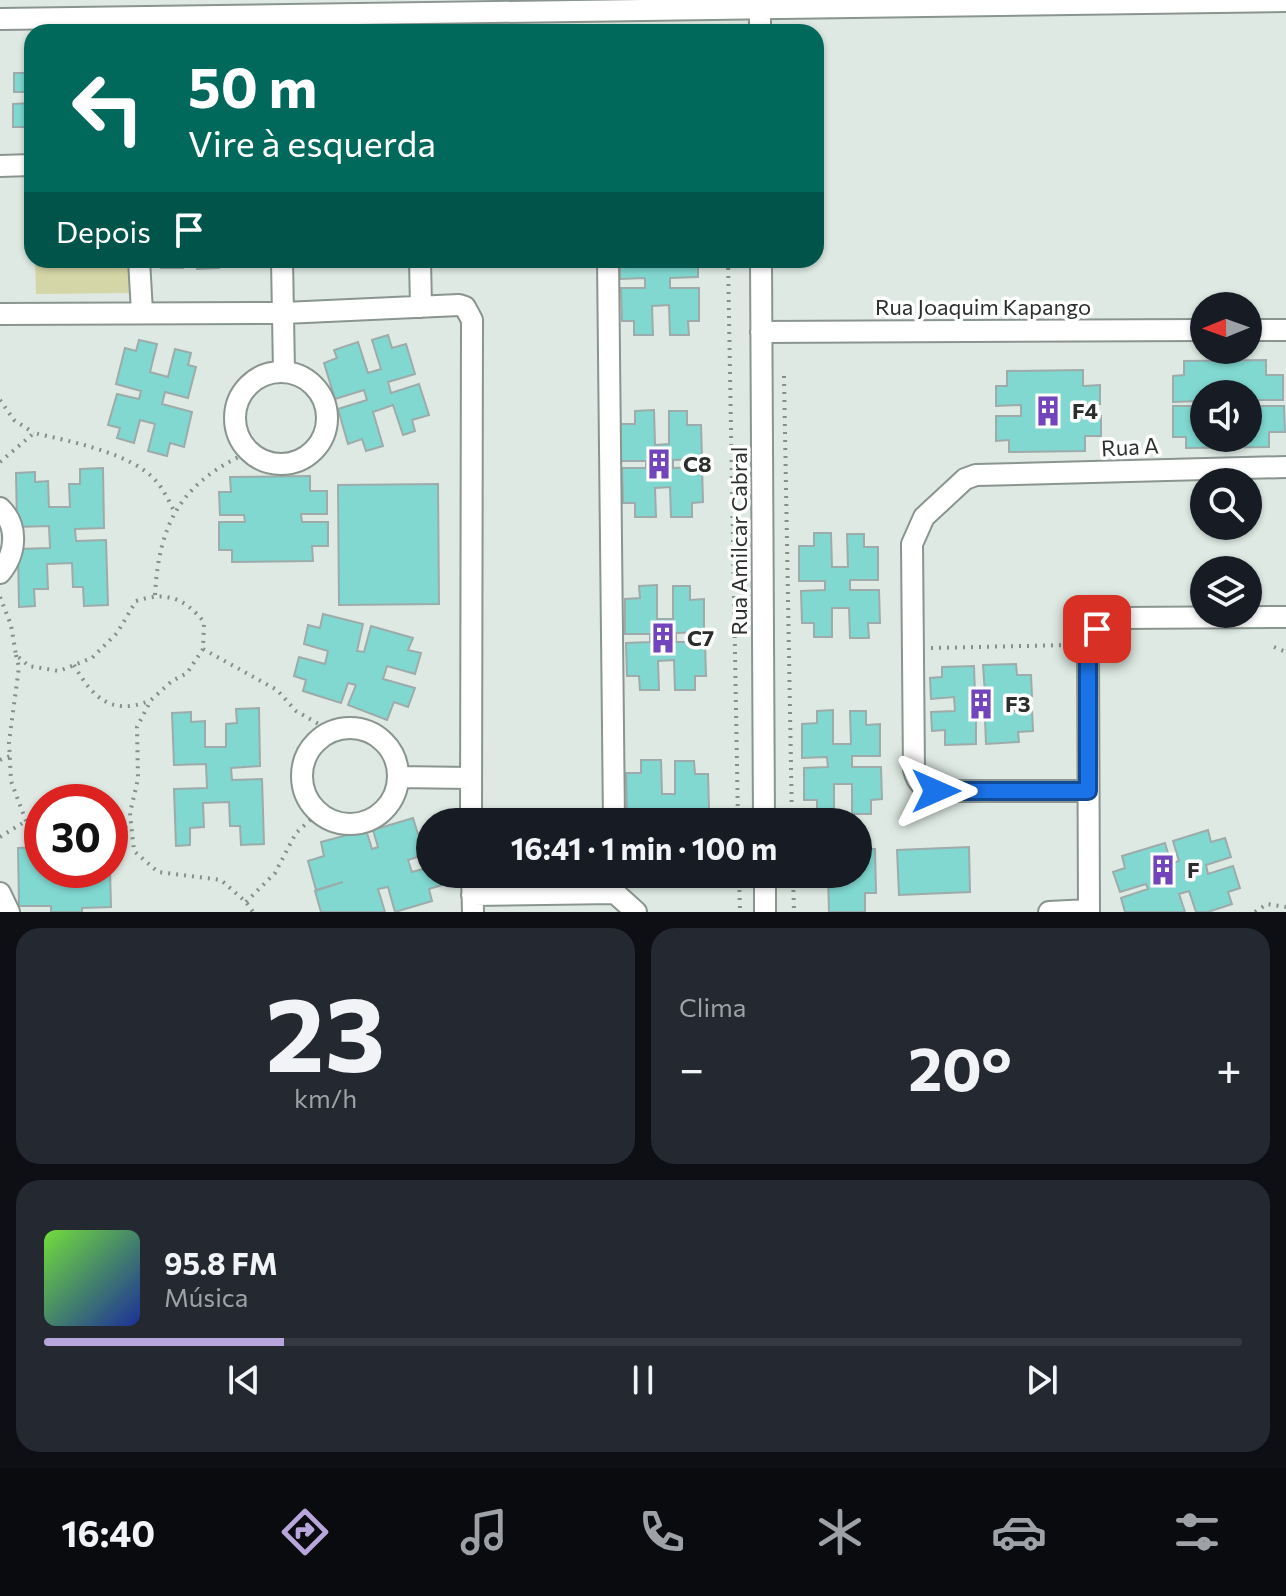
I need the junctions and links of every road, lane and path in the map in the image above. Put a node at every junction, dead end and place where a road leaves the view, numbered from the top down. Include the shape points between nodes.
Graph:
1 (1286, 1) edge
2 (760, 4) edge
3 (0, 19) edge
4 (273, 23) edge
5 (24, 165) edge
6 (0, 166) edge
7 (139, 268) edge
8 (282, 268) edge
9 (420, 268) edge
10 (608, 268) edge
11 (728, 268) edge
12 (761, 268) edge
13 (421, 307) junction
14 (142, 312) junction
15 (284, 313) junction
16 (0, 314) edge
17 (1190, 330) edge
18 (1262, 330) edge
19 (1286, 330) edge
20 (761, 332) junction
21 (784, 365) dead end
22 (284, 371) junction
23 (0, 400) edge
24 (34, 433) junction
25 (249, 452) junction
26 (0, 462) edge
27 (1286, 467) edge
28 (0, 508) edge
29 (175, 513) junction
30 (0, 573) edge
31 (155, 595) junction
32 (0, 597) edge
33 (1286, 617) edge
34 (1088, 644) junction
35 (1274, 647) dead end
36 (913, 648) junction
37 (203, 649) junction
38 (1286, 652) edge
39 (16, 655) junction
40 (74, 665) junction
41 (151, 700) junction
42 (331, 731) junction
43 (10, 756) junction
44 (0, 760) edge
45 (398, 777) junction
46 (471, 778) junction
47 (1088, 791) junction
48 (471, 808) edge
49 (614, 808) edge
50 (738, 808) edge
51 (764, 808) edge
52 (792, 808) edge
53 (319, 812) junction
54 (24, 816) edge
55 (24, 822) edge
56 (130, 829) joint
57 (0, 837) edge
58 (550, 888) edge
59 (619, 888) edge
60 (739, 888) edge
61 (765, 888) edge
62 (793, 888) edge
63 (0, 893) edge
64 (472, 894) edge
65 (246, 902) junction
66 (1286, 907) edge
67 (1089, 911) edge
68 (9, 912) edge
69 (253, 912) edge
70 (636, 912) edge
71 (740, 912) edge
72 (765, 912) edge
73 (794, 912) edge
74 (1049, 912) edge
75 (1255, 912) edge

1 - 2 street
2 - 4 street
3 - 4 street
5 - 6 street
7 - 14 street
8 - 15 street
9 - 13 street
10 - 49 street
11 - 50 path
12 - 20 street, Rua Amilcar Cabral
13 - 15 street
13 - 46 street via 459,305 472,320
14 - 15 street
14 - 16 street
15 - 22 street
17 - 20 street, Rua Joaquim Kapango
18 - 19 street
20 - 51 street, Rua Amilcar Cabral
21 - 52 path
22 - 25 street via 265,373 239,396 236,432
22 - 25 street via 308,379 319,391 325,404 325,434 300,460 285,464
23 - 24 path via 14,420
24 - 26 path
24 - 29 path via 90,445 144,470 158,482
25 - 29 path via 218,466 183,498
27 - 36 street, Rua A via 965,479 924,517 913,536
28 - 30 street via 12,525 14,541
29 - 31 path via 157,560
31 - 37 path via 188,603 204,622
31 - 40 path via 136,601 117,633 92,658
32 - 39 path
33 - 34 street via 1121,618 1097,629
34 - 36 path
34 - 47 street
35 - 38 path
36 - 47 street via 914,770 923,786 936,791
37 - 41 path via 187,673
37 - 42 path via 277,690 296,711
39 - 40 path via 29,666 59,671
39 - 43 path
40 - 41 path via 88,689 107,703 133,707
41 - 56 path via 137,727 138,779
42 - 45 street via 356,728 376,735 395,760
42 - 53 street via 306,755 302,771 303,790
43 - 44 path
43 - 54 path via 11,781
45 - 46 street
45 - 53 street via 386,808 368,821 339,823
46 - 48 street
47 - 67 street
53 - 65 path via 296,833 275,873
55 - 57 path
56 - 65 path via 134,851 158,872 221,880
58 - 64 street
59 - 70 street
60 - 71 path
61 - 72 street
62 - 73 path
63 - 68 street
65 - 69 path
66 - 75 path via 1267,904
67 - 74 street

